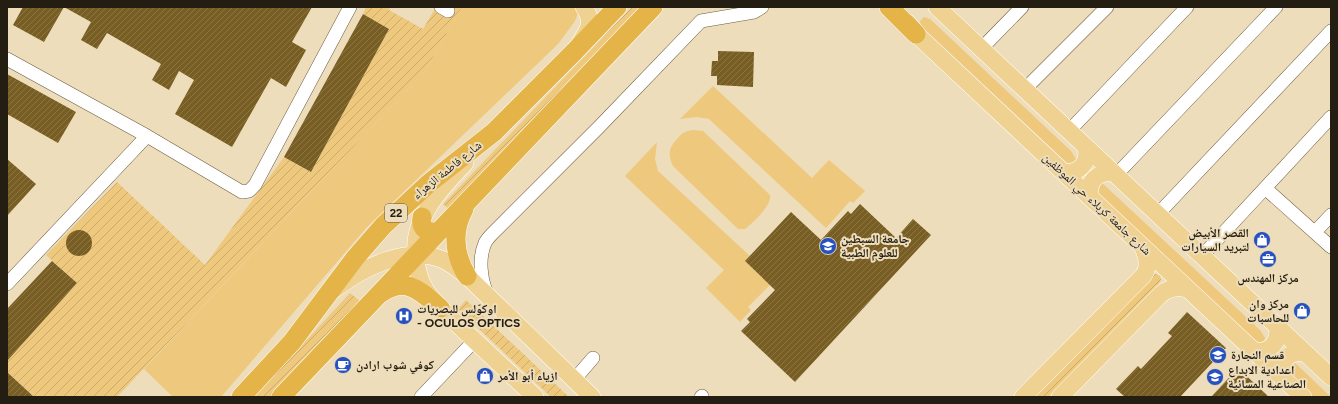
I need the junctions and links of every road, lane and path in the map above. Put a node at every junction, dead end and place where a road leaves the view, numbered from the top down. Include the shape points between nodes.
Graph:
1 (350, 7) edge
2 (584, 7) edge
3 (617, 7) edge
4 (653, 7) edge
5 (762, 7) edge
6 (889, 7) edge
7 (896, 7) edge
8 (939, 7) edge
9 (1022, 7) edge
10 (1107, 7) edge
11 (1187, 7) edge
12 (1276, 7) edge
13 (1331, 31) edge
14 (916, 34) junction
15 (982, 48) junction
16 (575, 51) junction
17 (7, 59) edge
18 (1025, 89) junction
19 (1331, 117) edge
20 (1070, 131) junction
21 (494, 132) junction
22 (147, 136) junction
23 (1086, 147) junction
24 (1063, 172) junction
25 (1115, 174) junction
26 (1265, 188) junction
27 (474, 195) junction
28 (1091, 198) junction
29 (1158, 214) junction
30 (1331, 215) edge
31 (422, 217) junction
32 (439, 231) junction
33 (1315, 232) junction
34 (1143, 247) junction
35 (1331, 247) edge
36 (415, 255) junction
37 (1202, 256) junction
38 (446, 261) junction
39 (467, 276) junction
40 (420, 279) junction
41 (7, 284) edge
42 (1187, 289) junction
43 (489, 298) junction
44 (374, 299) junction
45 (323, 301) junction
46 (440, 308) junction
47 (1277, 326) junction
48 (474, 341) junction
49 (1253, 351) junction
50 (1305, 353) junction
51 (594, 358) dead end
52 (1282, 377) junction
53 (1331, 377) edge
54 (574, 380) junction
55 (241, 397) edge
56 (281, 397) edge
57 (421, 397) edge
58 (534, 397) edge
59 (592, 397) edge
60 (1024, 397) edge
61 (1060, 397) edge
62 (1303, 397) edge

1 - 22 street via 255,186 249,191 242,192
2 - 16 main road via 590,24
3 - 16 highway, شارع فاطمة الزهراء / 22
4 - 27 highway
5 - 43 street via 754,12 700,21 493,233 482,251 481,263
6 - 14 highway
7 - 14 main road, شارع جامعة كربلاء حي الموظفين
8 - 15 main road
9 - 15 street
10 - 18 street
11 - 20 street
12 - 25 street
13 - 29 street
14 - 24 main road, شارع جامعة كربلاء حي الموظفين
15 - 18 main road
16 - 21 highway, شارع فاطمة الزهراء / 22
17 - 22 street
18 - 20 main road
19 - 26 street
20 - 23 main road
21 - 31 main road via 451,177
21 - 45 highway, شارع فاطمة الزهراء / 22 via 433,179 396,214 355,258
22 - 41 street
23 - 24 main road via 1087,159 1080,169 1069,173
23 - 25 main road
24 - 28 main road, شارع جامعة كربلاء حي الموظفين
25 - 28 main road via 1108,172 1096,176 1090,186
25 - 29 main road
26 - 33 street
26 - 37 street
27 - 32 highway
27 - 39 highway via 461,215 456,230 457,255
28 - 34 main road, شارع جامعة كربلاء حي الموظفين
29 - 37 main road
30 - 33 street
31 - 32 highway via 422,225 427,230
31 - 36 main road
32 - 36 highway
33 - 35 street
34 - 42 main road, شارع جامعة كربلاء حي الموظفين
34 - 60 main road via 1148,265 1143,276
36 - 38 main road
36 - 40 main road
36 - 44 highway
36 - 45 main road via 386,261 358,272
37 - 47 main road
38 - 39 main road
38 - 40 main road via 434,259 426,263 421,270
39 - 43 main road
40 - 46 main road
42 - 49 main road, شارع جامعة كربلاء حي الموظفين
42 - 61 main road via 1173,288 1158,297
43 - 54 main road
44 - 46 highway via 388,288 405,285 418,291
44 - 56 highway
45 - 55 highway, شارع فاطمة الزهراء / 22 via 292,342
46 - 48 main road
47 - 49 main road via 1277,338 1271,348
47 - 50 main road
48 - 57 street
48 - 58 main road
49 - 52 main road, شارع جامعة كربلاء حي الموظفين
50 - 52 main road via 1293,353 1284,360 1280,371
50 - 53 main road
51 - 54 street
52 - 62 main road, شارع جامعة كربلاء حي الموظفين
54 - 59 main road

